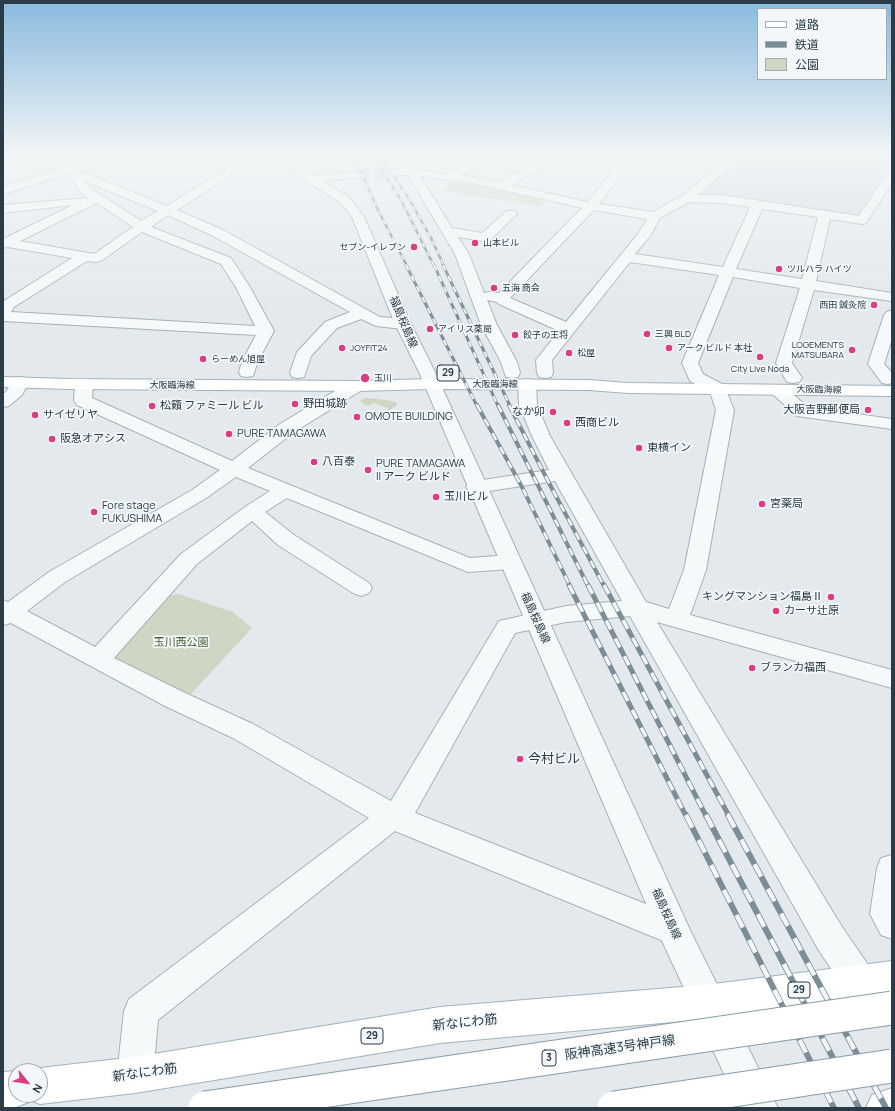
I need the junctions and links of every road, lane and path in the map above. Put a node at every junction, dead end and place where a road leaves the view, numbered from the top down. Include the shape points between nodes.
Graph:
1 (14, 208) edge
2 (78, 208) edge
3 (110, 208) edge
4 (162, 208) edge
5 (170, 208) edge
6 (352, 208) edge
7 (434, 208) edge
8 (589, 208) edge
9 (603, 208) edge
10 (669, 208) edge
11 (756, 208) edge
12 (784, 208) edge
13 (870, 208) edge
14 (3, 209) edge
15 (167, 210) junction
16 (511, 214) dead end
17 (825, 214) junction
18 (655, 216) junction
19 (141, 227) junction
20 (447, 231) junction
21 (6, 244) edge
22 (626, 256) junction
23 (90, 257) junction
24 (728, 272) junction
25 (808, 284) junction
26 (478, 293) junction
27 (892, 297) edge
28 (502, 298) junction
29 (3, 312) edge
30 (362, 313) junction
31 (3, 316) edge
32 (891, 322) edge
33 (403, 324) junction
34 (568, 329) junction
35 (266, 331) junction
36 (3, 372) edge
37 (247, 372) junction
38 (298, 373) junction
39 (528, 377) junction
40 (696, 377) junction
41 (429, 378) junction
42 (793, 378) junction
43 (11, 382) edge
44 (891, 383) edge
45 (84, 385) junction
46 (356, 386) junction
47 (718, 389) junction
48 (777, 390) junction
49 (3, 402) edge
50 (892, 424) edge
51 (234, 469) junction
52 (561, 474) junction
53 (476, 487) junction
54 (286, 490) junction
55 (252, 511) junction
56 (510, 562) junction
57 (361, 588) dead end
58 (637, 608) junction
59 (5, 612) edge
60 (677, 618) junction
61 (536, 620) junction
62 (98, 660) junction
63 (892, 679) edge
64 (393, 817) junction
65 (892, 868) edge
66 (892, 924) edge
67 (673, 930) junction
68 (892, 977) edge
69 (859, 982) junction
70 (706, 1002) junction
71 (892, 1008) edge
72 (892, 1066) edge
73 (135, 1075) junction
74 (48, 1085) edge
75 (892, 1107) edge
76 (205, 1108) edge
77 (614, 1108) edge
78 (759, 1108) edge
79 (885, 1108) edge

1 - 14 street
2 - 21 street
3 - 19 street
4 - 15 street
5 - 15 street
6 - 33 street, 福島桜島線
7 - 20 street
8 - 28 street
9 - 18 street
10 - 18 street
11 - 24 street
12 - 17 street
13 - 17 street via 862,220
15 - 19 street
15 - 30 street via 244,246
16 - 20 street via 485,237
17 - 25 street
18 - 22 street via 643,236
19 - 23 street via 118,245
19 - 35 street via 226,262 244,289
20 - 26 street via 462,254
21 - 23 street
22 - 24 street
22 - 34 street
23 - 29 street via 9,304
24 - 25 street
24 - 40 street via 690,362
25 - 27 street
25 - 42 street via 784,363
26 - 28 street
26 - 39 street via 490,325 510,362
28 - 34 street
30 - 33 street via 376,321
30 - 38 street via 331,325 302,355
31 - 35 street
32 - 44 street via 876,364
33 - 41 street, 福島桜島線
34 - 39 street
35 - 37 street
36 - 37 main road, 大阪臨海線 / 29
37 - 38 main road, 大阪臨海線 / 29
38 - 41 main road, 大阪臨海線 / 29
39 - 40 main road, 大阪臨海線
39 - 41 main road, 大阪臨海線
39 - 47 main road, 大阪臨海線 via 628,388
39 - 52 street via 528,405
40 - 42 main road, 大阪臨海線
40 - 47 street
41 - 46 main road, 大阪臨海線
41 - 53 street, 福島桜島線
42 - 44 main road, 大阪臨海線
43 - 45 main road, 大阪臨海線
43 - 49 street via 14,395
44 - 48 main road, 大阪臨海線
45 - 46 main road, 大阪臨海線
45 - 51 street via 83,401
46 - 51 street via 287,428
47 - 48 main road, 大阪臨海線
47 - 60 street via 725,410 695,570
48 - 50 street via 803,412
51 - 54 street
51 - 59 street via 199,494 57,577
52 - 53 street
52 - 58 street
53 - 56 street, 福島桜島線
54 - 55 street
54 - 56 street via 468,565
55 - 57 street via 286,540
55 - 62 street via 188,559
56 - 61 street, 福島桜島線
58 - 60 street
58 - 61 street via 566,614
58 - 69 street via 830,938
59 - 62 street
60 - 63 street
61 - 64 street via 507,627 403,808
61 - 67 street, 福島桜島線
62 - 64 street via 243,731
64 - 67 street
64 - 73 street via 141,1011
65 - 66 street via 886,914
67 - 70 street, 福島桜島線
68 - 69 main road, 新なにわ筋 / 29
69 - 70 main road, 新なにわ筋 / 29
70 - 73 main road, 新なにわ筋 / 29 via 440,1025
70 - 78 street, 福島桜島線
71 - 76 main road, 阪神高速3号神戸線 / 3, bridge
72 - 77 main road, bridge
73 - 74 main road, 新なにわ筋 / 29
75 - 79 main road

